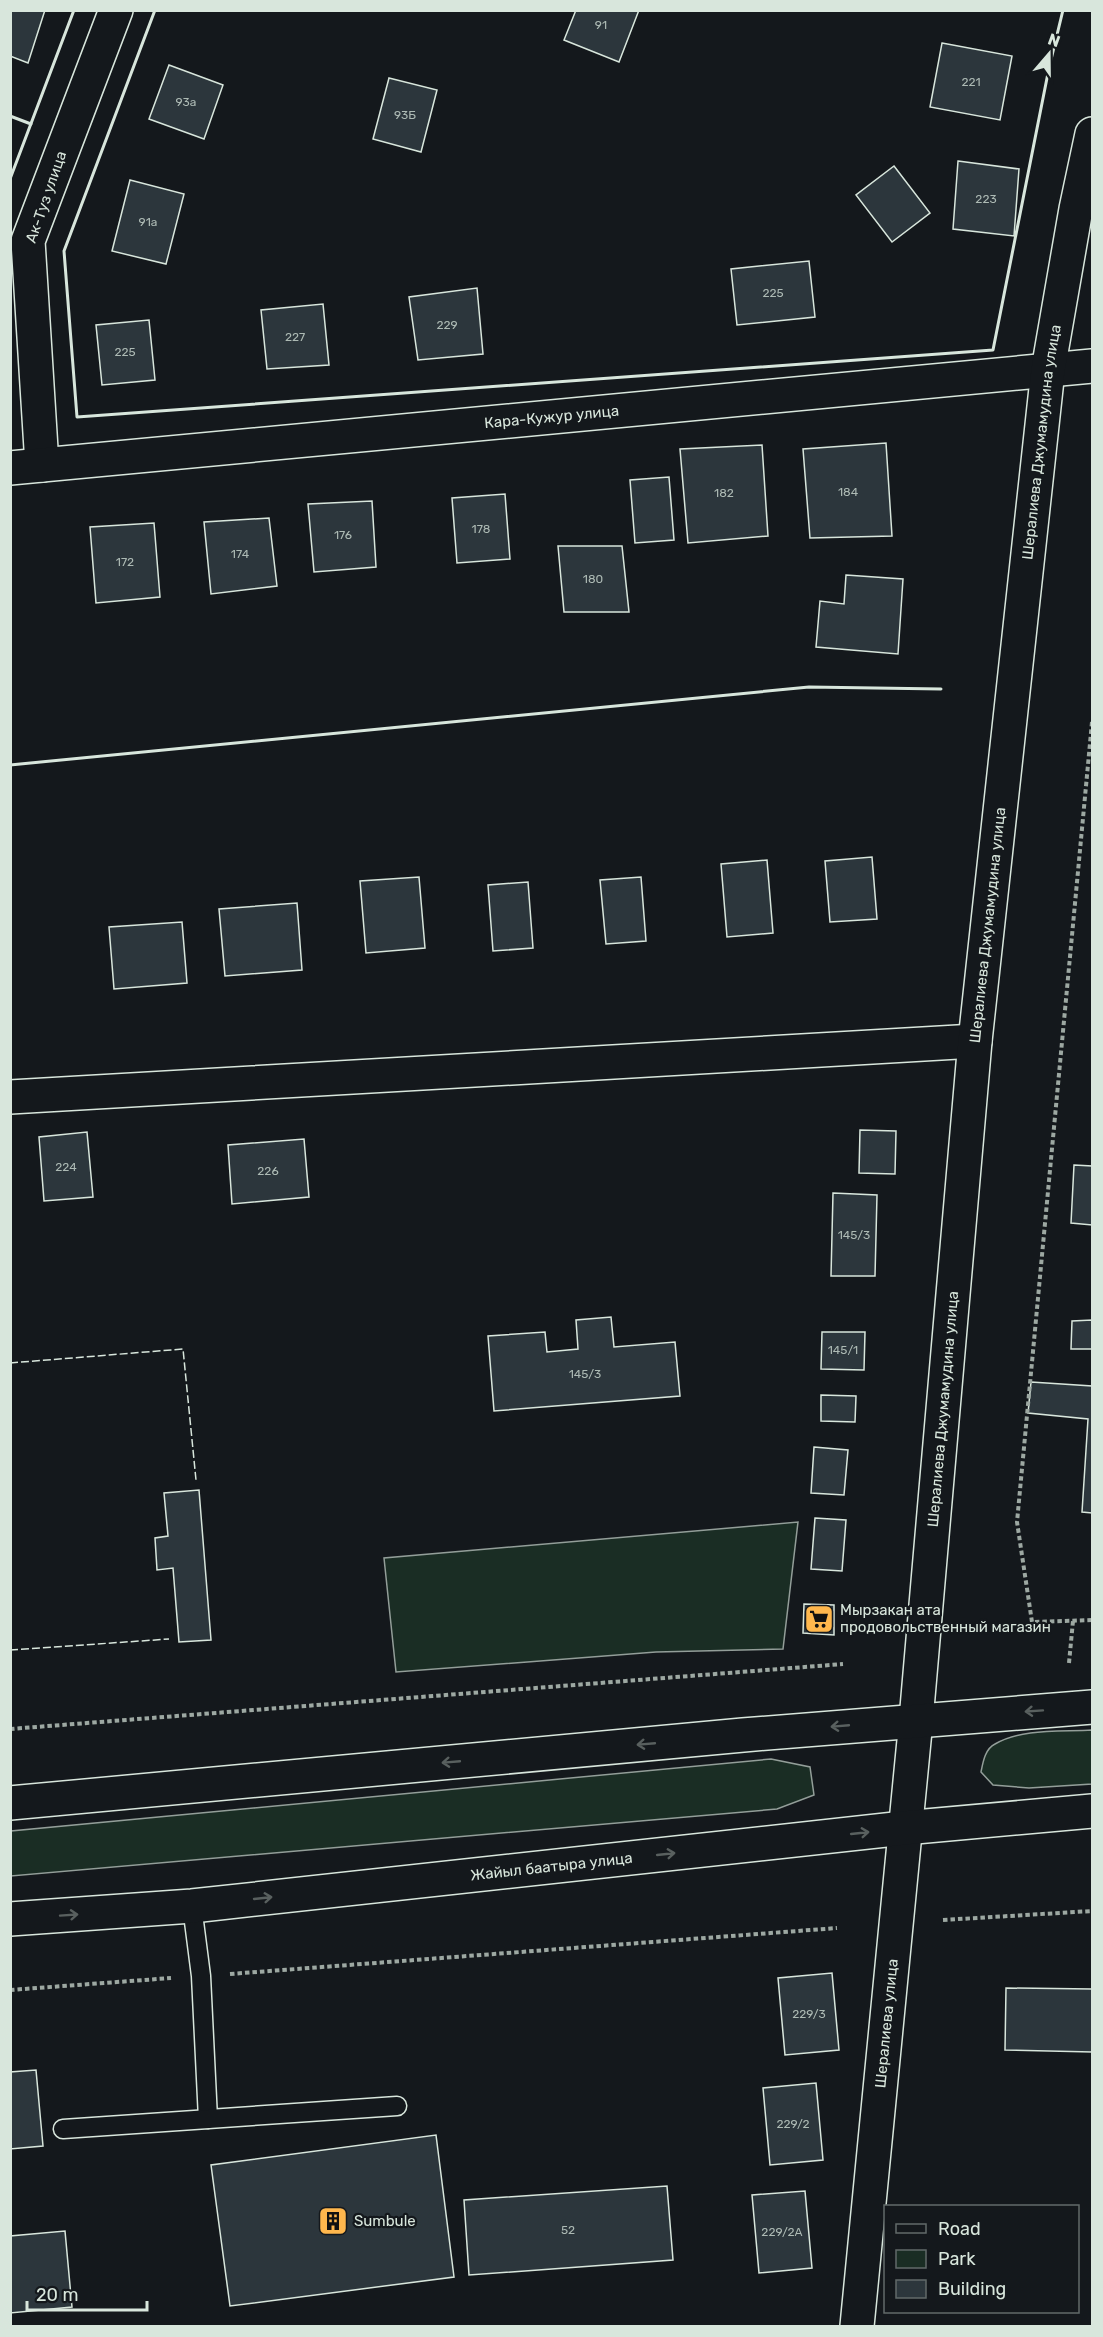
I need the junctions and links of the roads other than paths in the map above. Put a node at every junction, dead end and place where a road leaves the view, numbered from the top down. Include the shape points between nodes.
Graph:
1 (116, 10) edge
2 (1092, 134) edge
3 (1092, 366) edge
4 (1048, 370) junction
5 (26, 466) edge
6 (975, 1041) junction
7 (10, 1097) edge
8 (1092, 1707) edge
9 (916, 1720) junction
10 (10, 1803) edge
11 (1092, 1811) edge
12 (904, 1828) junction
13 (192, 1906) junction
14 (10, 1919) edge
15 (397, 2106) dead end
16 (208, 2119) junction
17 (63, 2129) dead end
18 (857, 2326) edge

1 - 5 street, Ак-Туз улица via 28,241
2 - 4 street, Шералиева Джумамудина улица
3 - 4 street, Кара-Кужур улица
4 - 5 street, Кара-Кужур улица
4 - 6 street, Шералиева Джумамудина улица
6 - 7 street
6 - 9 street, Шералиева Джумамудина улица
8 -> 9 street
9 -> 10 street
9 - 12 street, Шералиева улица
11 - 12 street, Жайыл баатыра улица
13 -> 12 street, Жайыл баатыра улица
12 - 18 street, Шералиева улица
14 -> 13 street, Жайыл баатыра улица
13 - 16 lane via 201,1976
15 - 16 lane
16 - 17 lane

